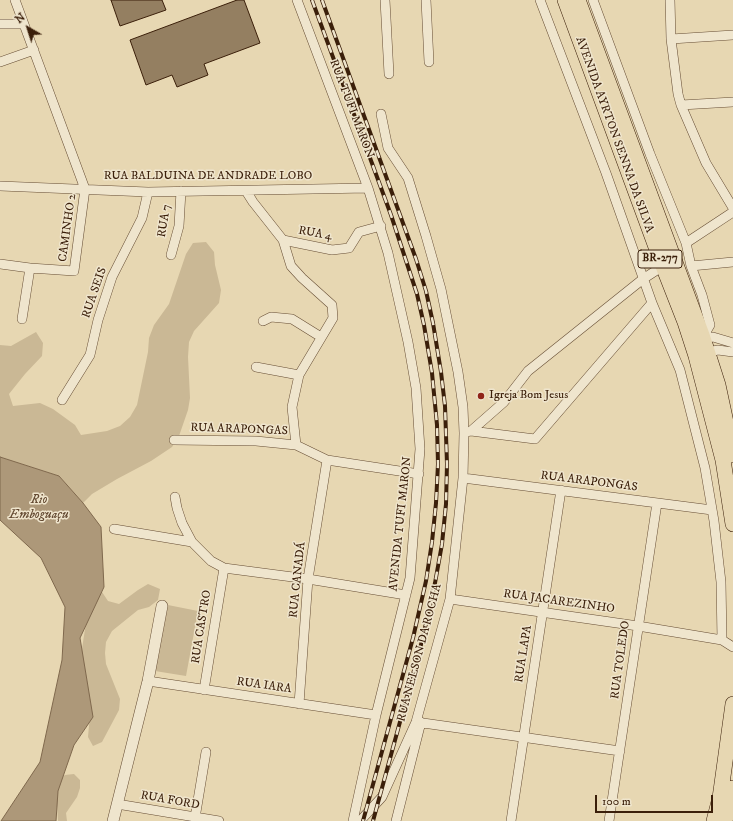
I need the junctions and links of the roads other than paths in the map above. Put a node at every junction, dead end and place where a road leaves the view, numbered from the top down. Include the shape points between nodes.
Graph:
1 (15, 0) edge
2 (297, 0) edge
3 (385, 0) edge
4 (426, 0) edge
5 (540, 0) edge
6 (593, 0) edge
7 (670, 0) edge
8 (567, 2) edge
9 (0, 24) edge
10 (23, 24) junction
11 (733, 35) edge
12 (671, 39) junction
13 (34, 50) junction
14 (0, 62) edge
15 (429, 62) dead end
16 (611, 68) junction
17 (389, 74) dead end
18 (733, 102) edge
19 (682, 105) junction
20 (381, 114) dead end
21 (0, 186) edge
22 (368, 188) junction
23 (85, 189) junction
24 (181, 191) junction
25 (246, 191) junction
26 (148, 192) junction
27 (733, 208) edge
28 (733, 212) edge
29 (381, 226) junction
30 (283, 240) junction
31 (686, 243) junction
32 (171, 255) dead end
33 (733, 262) edge
34 (0, 264) edge
35 (663, 266) junction
36 (691, 266) junction
37 (30, 268) junction
38 (644, 279) junction
39 (652, 303) junction
40 (22, 319) dead end
41 (263, 321) dead end
42 (321, 337) junction
43 (733, 343) edge
44 (699, 346) junction
45 (733, 352) edge
46 (256, 367) dead end
47 (299, 376) junction
48 (62, 400) dead end
49 (467, 432) junction
50 (174, 440) dead end
51 (296, 445) junction
52 (733, 455) edge
53 (327, 460) junction
54 (419, 474) junction
55 (463, 478) junction
56 (561, 490) junction
57 (175, 497) dead end
58 (657, 503) junction
59 (712, 510) junction
60 (733, 524) edge
61 (114, 529) dead end
62 (192, 542) junction
63 (224, 568) junction
64 (308, 578) junction
65 (406, 595) junction
66 (450, 599) junction
67 (162, 606) dead end
68 (543, 612) junction
69 (638, 626) junction
70 (722, 640) junction
71 (733, 647) edge
72 (148, 681) junction
73 (204, 690) junction
74 (299, 704) junction
75 (733, 704) edge
76 (376, 715) junction
77 (419, 722) junction
78 (524, 737) junction
79 (620, 751) junction
80 (206, 752) dead end
81 (733, 788) edge
82 (117, 804) junction
83 (195, 818) junction
84 (113, 821) edge
85 (219, 821) edge
86 (353, 821) edge
87 (360, 821) edge
88 (396, 821) edge
89 (511, 821) edge
90 (609, 821) edge
91 (714, 821) edge
92 (725, 821) edge

1 - 10 street
2 - 22 street, RUA TUFI MARON
3 - 17 street
4 - 15 street
5 - 38 street
6 - 16 street
7 - 12 street
8 - 16 highway, AVENIDA AYRTON SENNA DA SILVA / BR-277
8 - 35 highway, AVENIDA AYRTON SENNA DA SILVA / BR-277
9 - 10 street
10 - 13 street
11 - 12 street
12 - 19 street via 678,94
13 - 14 street
13 - 23 street
16 - 31 street
16 - 44 highway, AVENIDA AYRTON SENNA DA SILVA / BR-277
18 - 19 street
19 - 27 street via 706,163
20 - 49 street, RUA NELSON DA ROCHA via 388,148 408,178 441,289
21 - 23 street, RUA BALDUINA DE ANDRADE LOBO
22 - 25 street, RUA BALDUINA DE ANDRADE LOBO
22 - 29 street, RUA TUFI MARON
23 - 26 street, RUA BALDUINA DE ANDRADE LOBO
23 - 37 street, CAMINHO 2 via 74,271
24 - 25 street, RUA BALDUINA DE ANDRADE LOBO
24 - 26 street, RUA BALDUINA DE ANDRADE LOBO
24 - 32 street, RUA 7 via 179,226
25 - 30 street
26 - 48 street, RUA SEIS via 142,218 112,277 90,354
28 - 31 street
29 - 30 street, RUA 4 via 359,232 349,248 332,250
29 - 54 street, AVENIDA TUFI MARON via 416,388
30 - 42 street via 291,266 332,305 333,318
31 - 36 street
33 - 36 street
34 - 37 street
35 - 38 street
35 - 44 highway, AVENIDA AYRTON SENNA DA SILVA / BR-277 via 685,322
36 - 44 street via 710,325
37 - 40 street
38 - 39 street
38 - 49 street via 528,371 504,402
39 - 49 street via 535,440
39 - 59 street via 680,370
41 - 42 street via 271,317 292,319
42 - 47 street
43 - 44 street via 712,337
44 - 45 street
44 - 52 highway, AVENIDA AYRTON SENNA DA SILVA / BR-277 via 718,385
44 - 60 highway, AVENIDA AYRTON SENNA DA SILVA / BR-277 via 723,460
46 - 47 street
47 - 51 street via 292,407
49 - 55 street, RUA NELSON DA ROCHA
50 - 51 street, RUA ARAPONGAS via 256,441
51 - 53 street, RUA ARAPONGAS
53 - 54 street, RUA ARAPONGAS
53 - 64 street, RUA CANADÁ
54 - 65 street, AVENIDA TUFI MARON via 410,578
55 - 56 street, RUA ARAPONGAS
55 - 66 street, RUA NELSON DA ROCHA
56 - 58 street, RUA ARAPONGAS
56 - 68 street, RUA LAPA
57 - 62 street via 179,516
58 - 59 street, RUA ARAPONGAS
58 - 69 street, RUA TOLEDO
59 - 70 street via 721,582
61 - 62 street
62 - 63 street via 211,561
63 - 64 street
63 - 73 street, RUA CASTRO
64 - 65 street
64 - 74 street, RUA CANADÁ
65 - 76 street, AVENIDA TUFI MARON
66 - 68 street, RUA JACAREZINHO
66 - 77 street, RUA NELSON DA ROCHA
67 - 72 street
68 - 69 street, RUA JACAREZINHO
68 - 78 street, RUA LAPA
69 - 70 street, RUA JACAREZINHO
69 - 79 street, RUA TOLEDO
70 - 71 street, RUA JACAREZINHO
72 - 73 street, RUA IARA
72 - 82 street
73 - 74 street, RUA IARA
74 - 76 street, RUA IARA
75 - 91 highway via 720,798
76 - 86 street, AVENIDA TUFI MARON
77 - 78 street
77 - 87 street, RUA NELSON DA ROCHA via 382,797
77 - 88 street
78 - 79 street
78 - 89 street, RUA LAPA
79 - 90 street, RUA TOLEDO
80 - 83 street
81 - 92 highway
82 - 83 street, RUA FORD
82 - 84 street
83 - 85 street, RUA FORD

